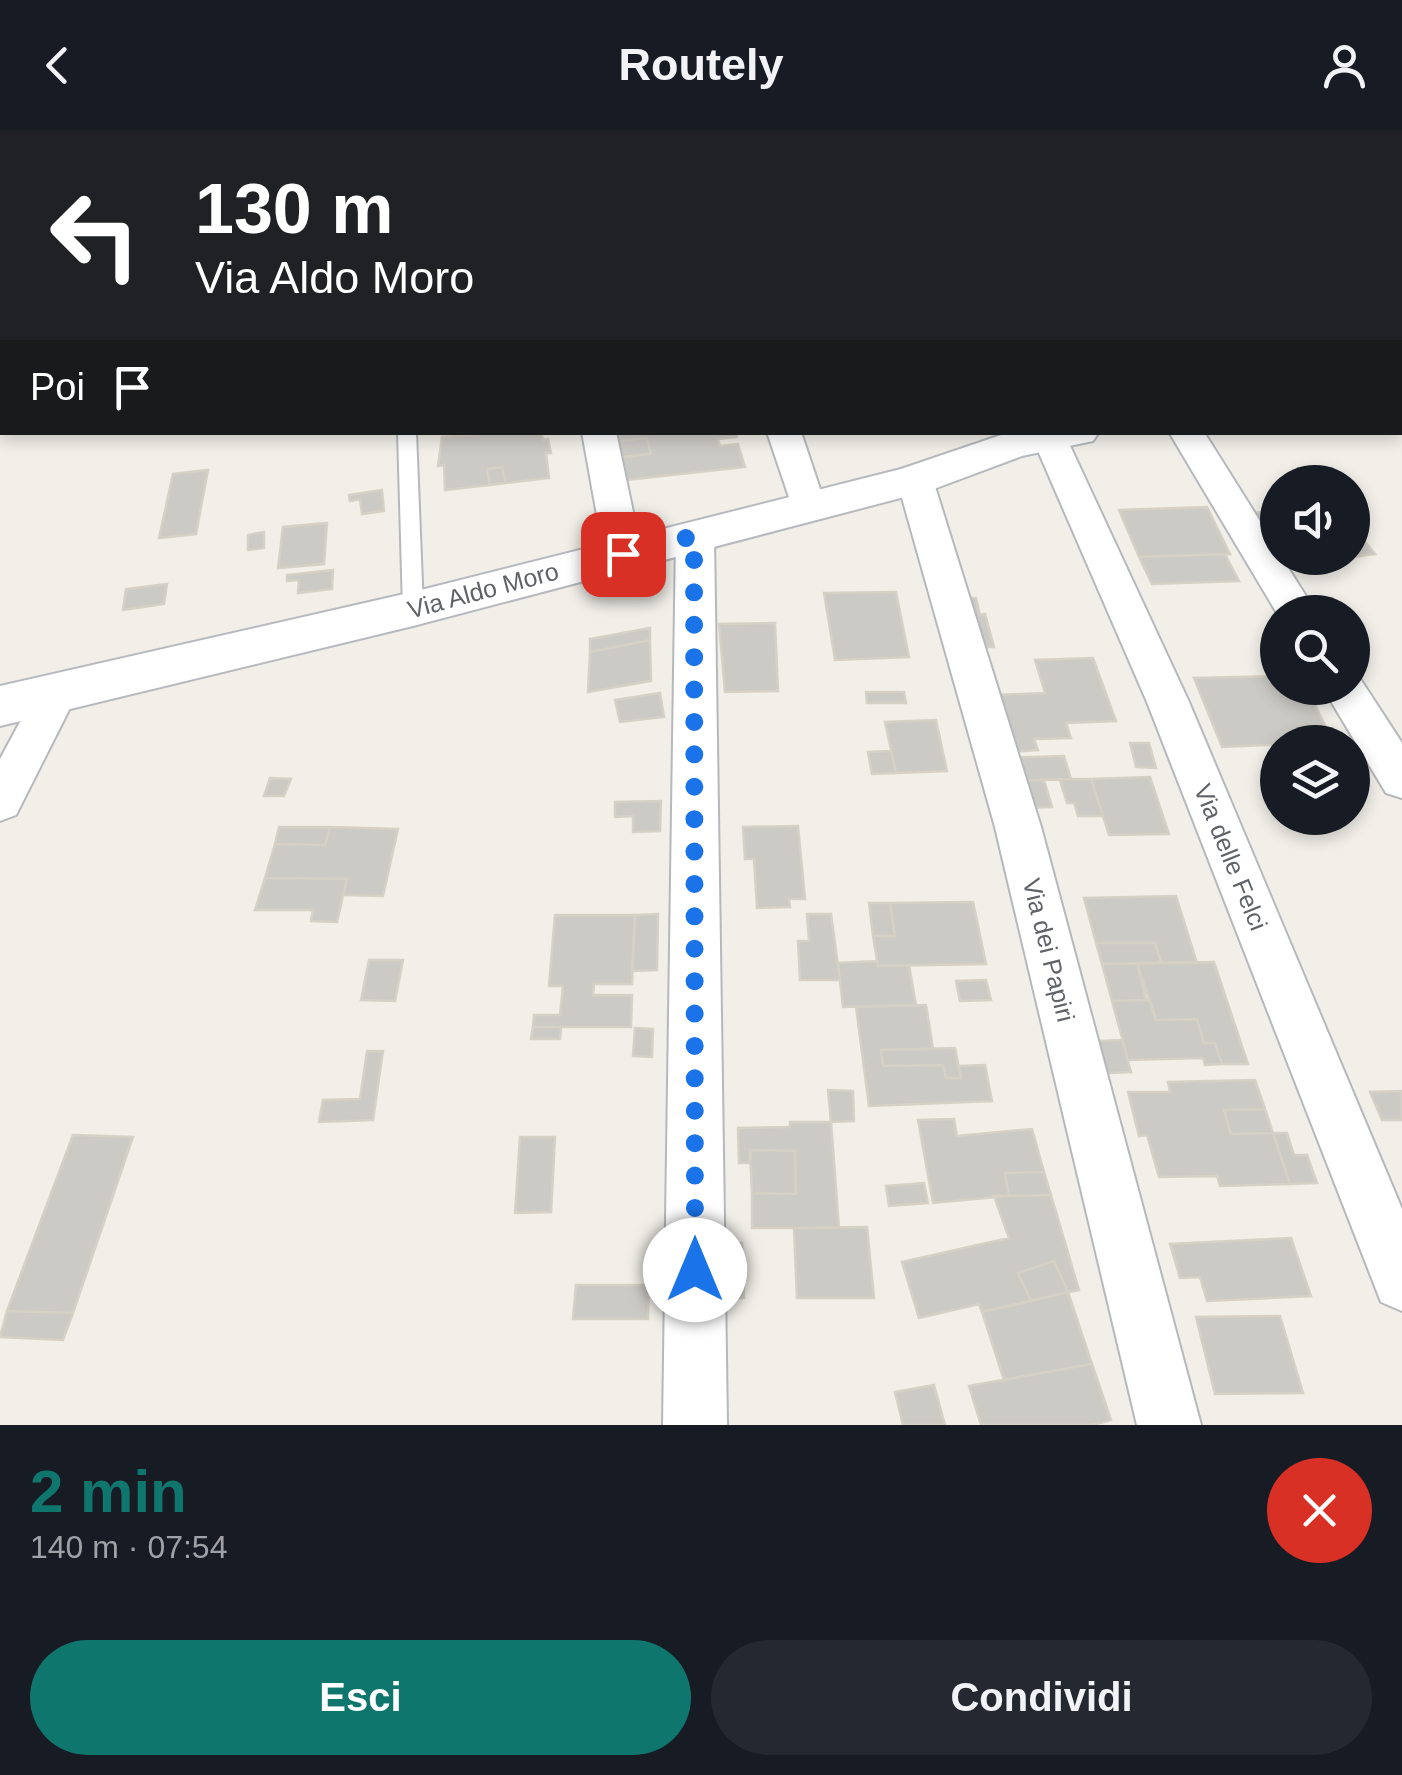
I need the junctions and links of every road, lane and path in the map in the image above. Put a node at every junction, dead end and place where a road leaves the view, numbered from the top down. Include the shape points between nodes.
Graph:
1 (407, 435) edge
2 (600, 435) edge
3 (785, 435) edge
4 (1188, 435) edge
5 (1036, 437) edge
6 (915, 480) junction
7 (808, 507) junction
8 (694, 536) junction
9 (623, 554) junction
10 (1286, 595) edge
11 (413, 609) junction
12 (56, 694) junction
13 (1355, 705) edge
14 (0, 706) edge
15 (1402, 780) edge
16 (0, 802) edge
17 (1402, 1282) edge
18 (695, 1425) edge
19 (1169, 1425) edge

1 - 11 lane
2 - 9 street
3 - 7 street
4 - 10 street
5 - 6 street, Via Aldo Moro
5 - 17 street, Via delle Felci via 1168,702
6 - 7 street, Via Aldo Moro
6 - 19 street, Via dei Papiri via 1018,828
7 - 8 street, Via Aldo Moro
8 - 9 street, Via Aldo Moro
8 - 18 street
9 - 11 street, Via Aldo Moro
11 - 12 street, Via Aldo Moro
12 - 14 street, Via Aldo Moro
12 - 16 street
13 - 15 street

